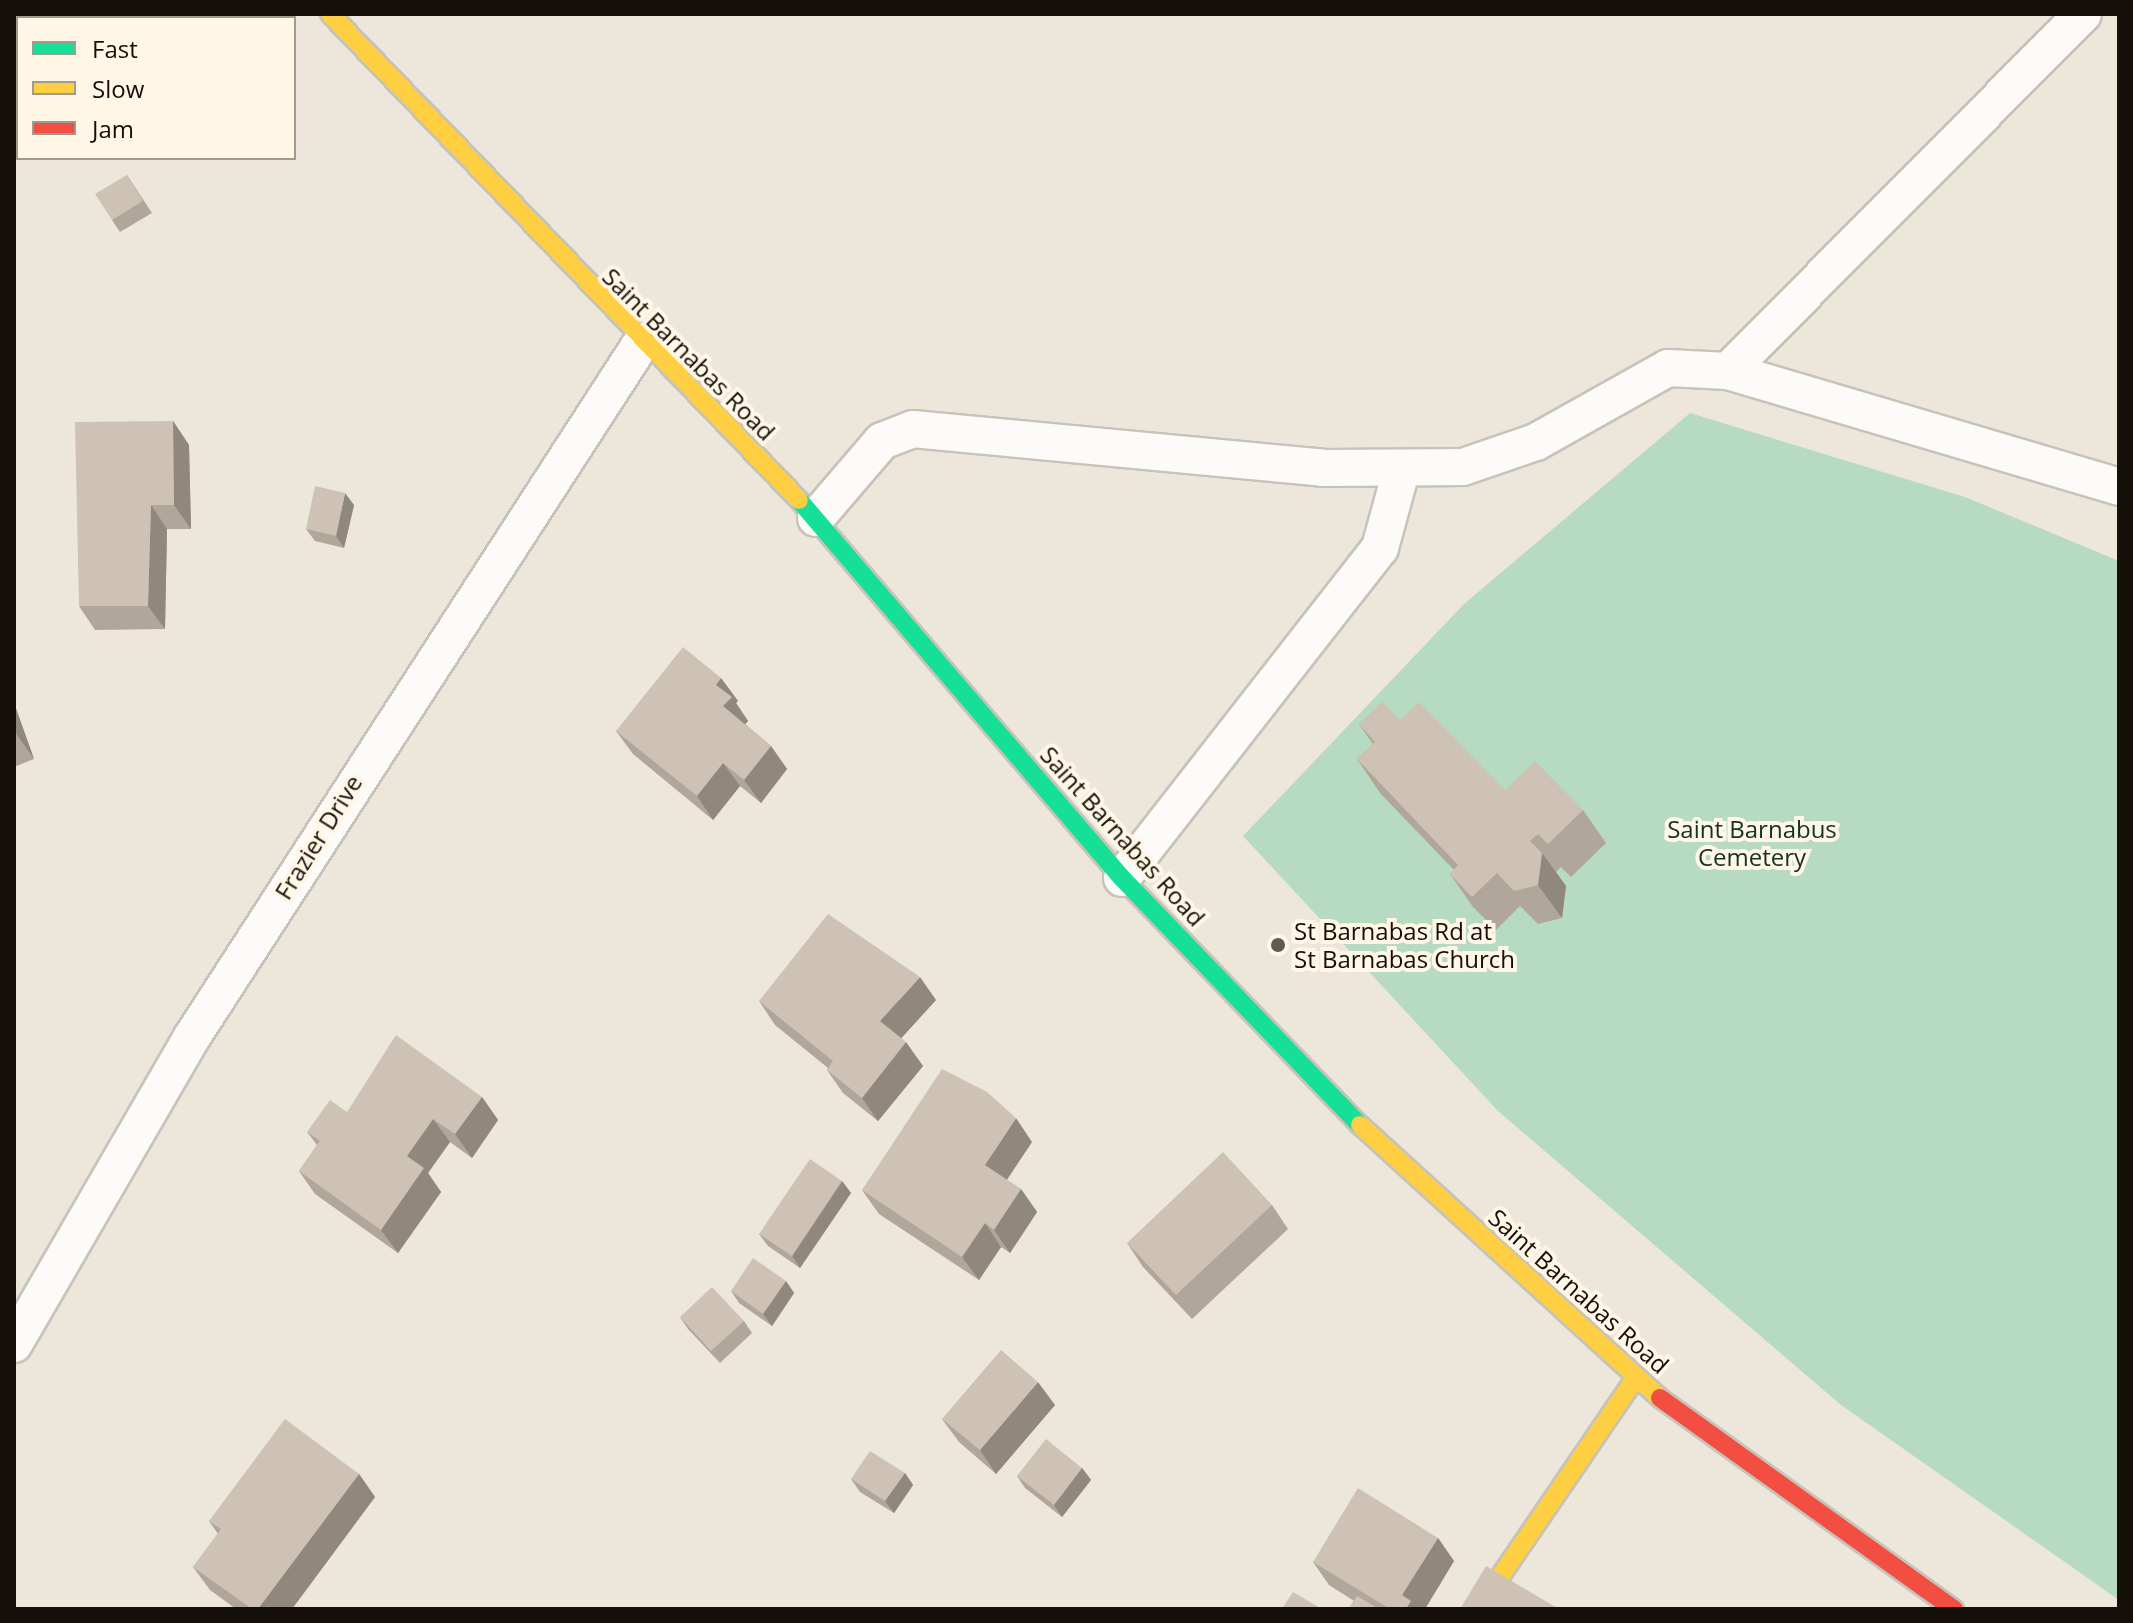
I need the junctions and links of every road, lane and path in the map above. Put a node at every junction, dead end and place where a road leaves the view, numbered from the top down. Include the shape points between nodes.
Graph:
1 (330, 14) edge
2 (2083, 14) edge
3 (642, 342) junction
4 (1728, 371) junction
5 (1401, 471) junction
6 (2119, 487) edge
7 (816, 518) junction
8 (1122, 878) junction
9 (14, 1344) edge
10 (1634, 1380) junction
11 (1478, 1609) edge
12 (1954, 1609) edge

1 - 3 main road, Saint Barnabas Road
2 - 4 lane
3 - 7 main road, Saint Barnabas Road
3 - 9 lane, Frazier Drive via 192,1037
4 - 5 lane via 1668,368 1536,442 1463,467
4 - 6 lane
5 - 7 lane via 913,429 882,441
5 - 8 lane via 1380,548
7 - 8 main road, Saint Barnabas Road
8 - 10 main road, Saint Barnabas Road via 1404,1170 1525,1272
10 - 11 main road
10 - 12 main road, Saint Barnabas Road

